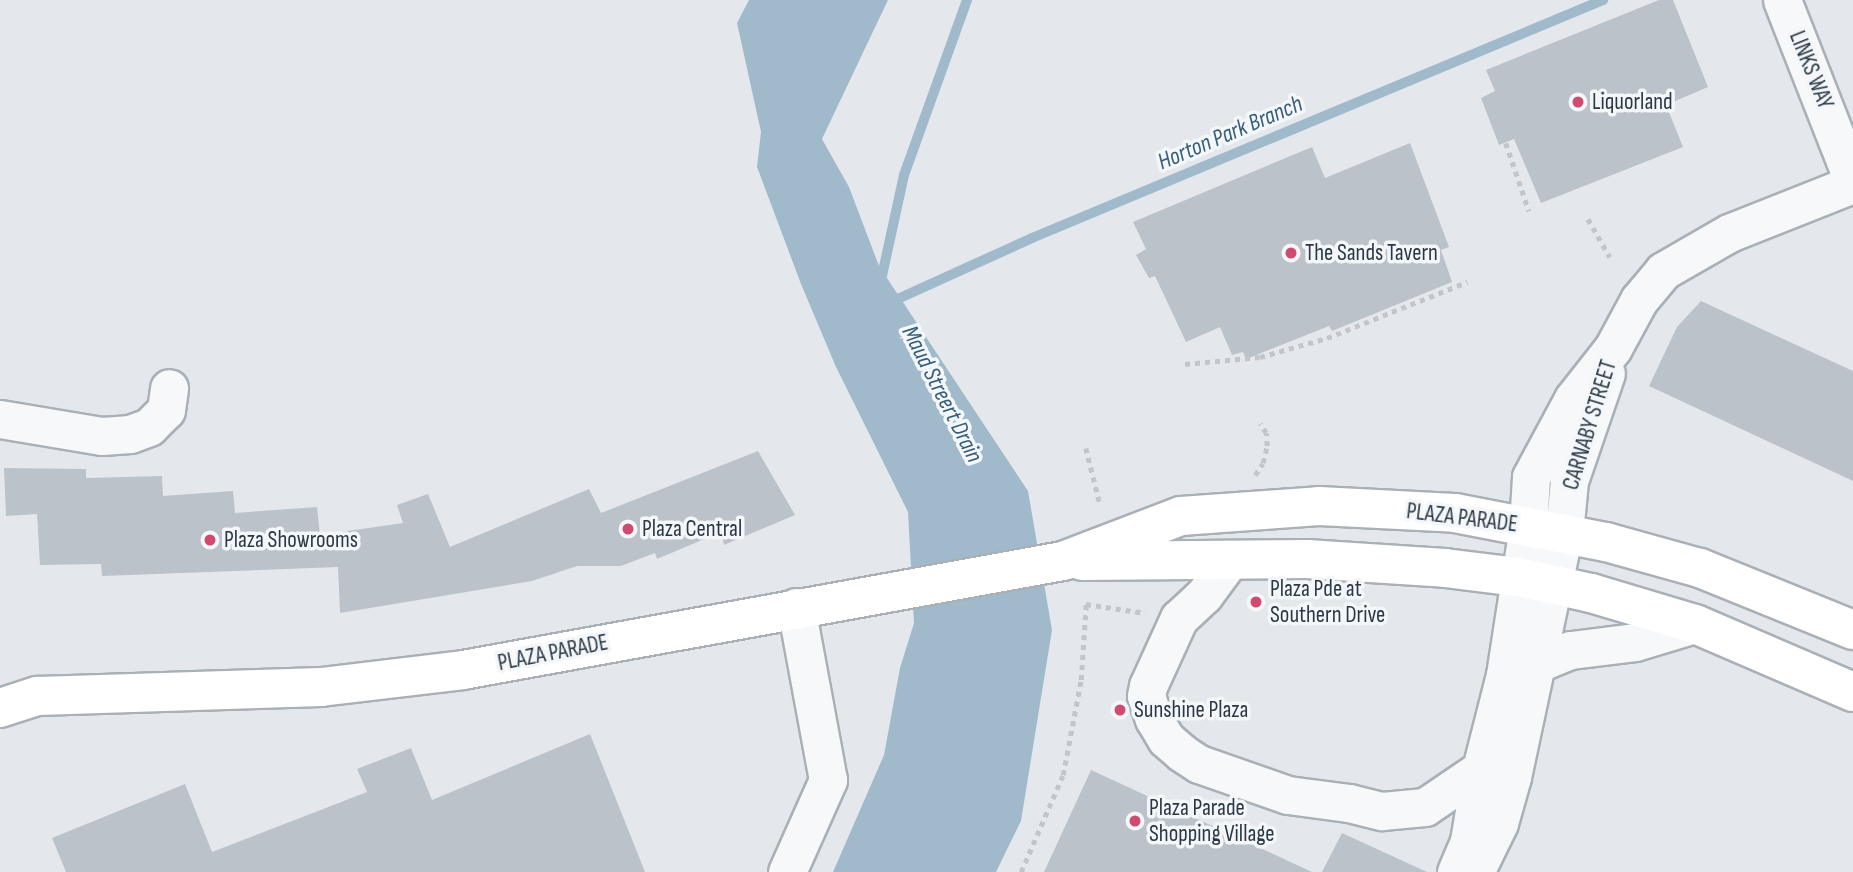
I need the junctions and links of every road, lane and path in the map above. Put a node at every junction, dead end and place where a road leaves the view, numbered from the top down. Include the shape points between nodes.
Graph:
1 (1782, 0) edge
2 (1506, 143) dead end
3 (1853, 182) edge
4 (1529, 211) dead end
5 (1588, 219) dead end
6 (1609, 257) dead end
7 (1467, 282) dead end
8 (1185, 364) dead end
9 (169, 388) dead end
10 (0, 419) edge
11 (1260, 424) dead end
12 (1086, 448) dead end
13 (1255, 475) dead end
14 (1100, 504) dead end
15 (1546, 529) junction
16 (1063, 561) junction
17 (1229, 561) junction
18 (1535, 581) junction
19 (796, 607) junction
20 (1148, 613) dead end
21 (1695, 624) junction
22 (1853, 630) edge
23 (1538, 663) junction
24 (0, 684) edge
25 (1853, 692) edge
26 (38, 696) junction
27 (0, 708) edge
28 (1480, 769) junction
29 (787, 872) edge
30 (1021, 872) edge
31 (1456, 872) edge
32 (1475, 872) edge

1 - 3 street, LINKS WAY
2 - 4 path
3 - 15 street, CARNABY STREET via 1728,233 1663,271 1573,399 1531,477
5 - 6 path
7 - 8 path via 1316,341 1259,357
9 - 10 street via 166,410 149,428 130,434 102,436
11 - 13 path via 1267,446
12 - 14 path
15 - 16 main road, PLAZA PARADE via 1455,513 1319,506 1264,509 1181,516
15 - 18 street, CARNABY STREET
15 - 22 main road, PLAZA PARADE via 1700,568
16 - 17 main road, PLAZA PARADE
16 - 19 main road, PLAZA PARADE
17 - 18 main road, PLAZA PARADE via 1396,564
17 - 28 street via 1204,595 1179,618 1148,686 1146,696 1154,719 1182,753 1199,764 1288,795 1382,811 1425,807
18 - 21 main road, PLAZA PARADE
18 - 23 street
18 - 28 street
19 - 26 main road, PLAZA PARADE via 397,679 321,687
19 - 29 street via 828,780
20 - 30 path via 1086,604 1081,680 1063,775
21 - 23 street via 1635,642 1571,650
21 - 25 main road, PLAZA PARADE
23 - 32 street via 1499,823
24 - 26 main road, PLAZA PARADE
26 - 27 main road, PLAZA PARADE
28 - 31 street via 1469,841

